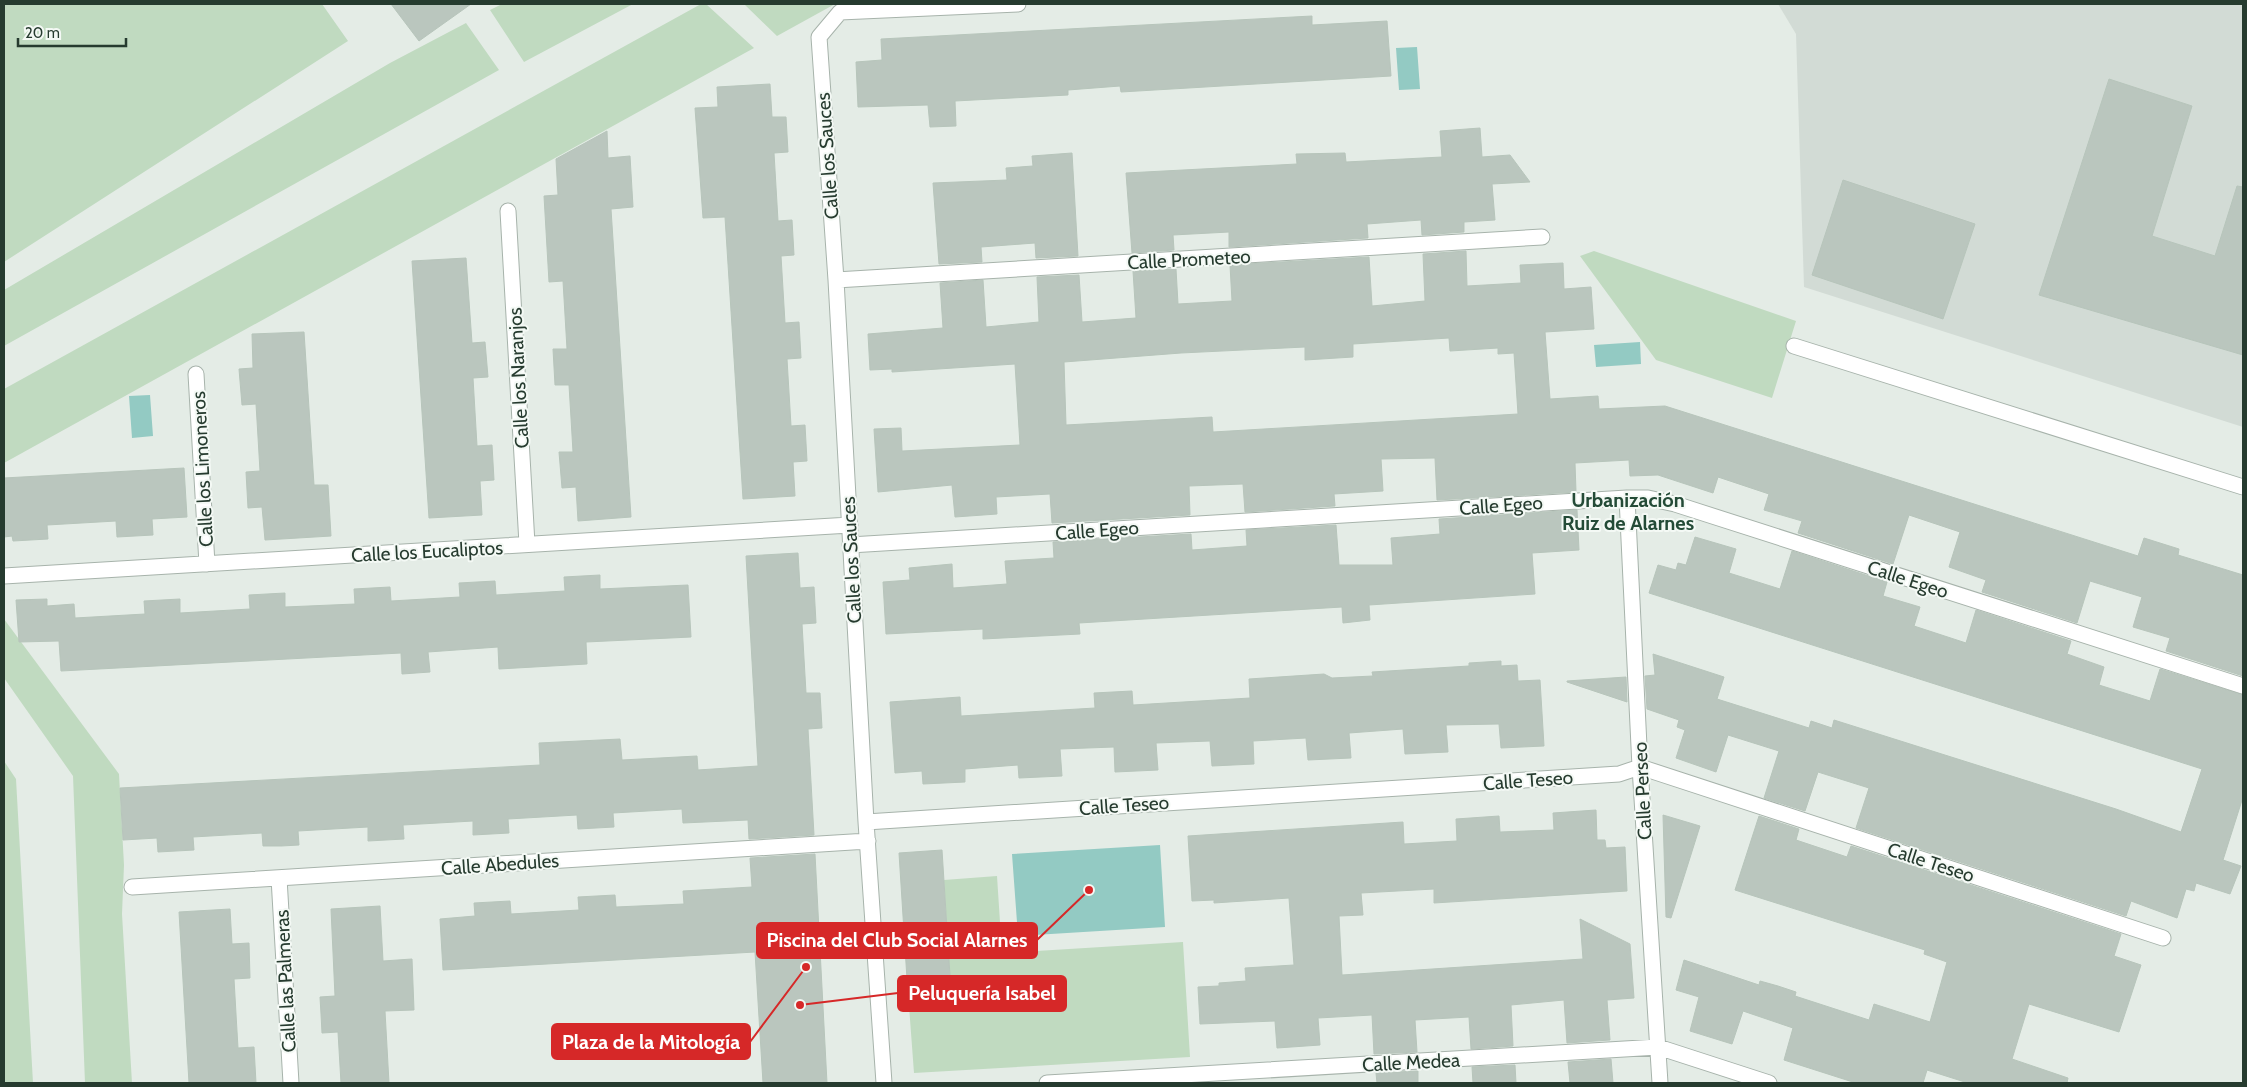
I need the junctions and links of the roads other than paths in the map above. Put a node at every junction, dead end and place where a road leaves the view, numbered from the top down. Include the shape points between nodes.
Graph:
1 (1018, 4) edge
2 (508, 211) dead end
3 (1542, 237) dead end
4 (836, 280) junction
5 (1794, 346) dead end
6 (196, 374) dead end
7 (2243, 487) edge
8 (1627, 498) junction
9 (850, 525) junction
10 (528, 544) junction
11 (850, 546) junction
12 (207, 564) junction
13 (4, 576) edge
14 (2243, 686) edge
15 (1640, 767) junction
16 (866, 822) junction
17 (868, 841) junction
18 (279, 878) junction
19 (132, 887) dead end
20 (2163, 938) dead end
21 (1658, 1047) junction
22 (291, 1083) edge
23 (884, 1083) edge
24 (1047, 1083) edge
25 (1660, 1083) edge
26 (1769, 1083) edge

1 - 4 street, Calle los Sauces via 840,12 819,37
2 - 10 street, Calle los Naranjos
3 - 4 street, Calle Prometeo
4 - 9 street, Calle los Sauces
5 - 7 street
6 - 12 street, Calle los Limoneros
8 - 11 street, Calle Egeo
8 - 14 street, Calle Egeo via 1648,498 1675,504
8 - 15 street, Calle Perseo
9 - 10 street, Calle los Eucaliptos
9 - 11 street, Calle los Sauces
10 - 12 street, Calle los Eucaliptos
11 - 16 street, Calle los Sauces
12 - 13 street, Calle los Eucaliptos
15 - 16 street, Calle Teseo via 1609,774
15 - 20 street, Calle Teseo
15 - 21 street, Calle Perseo
16 - 17 street, Calle los Sauces
17 - 18 street, Calle Abedules
17 - 23 street, Calle los Sauces
18 - 19 street, Calle Abedules
18 - 22 street, Calle las Palmeras
21 - 24 street, Calle Medea
21 - 25 street, Calle Perseo
21 - 26 street, Calle Medea

